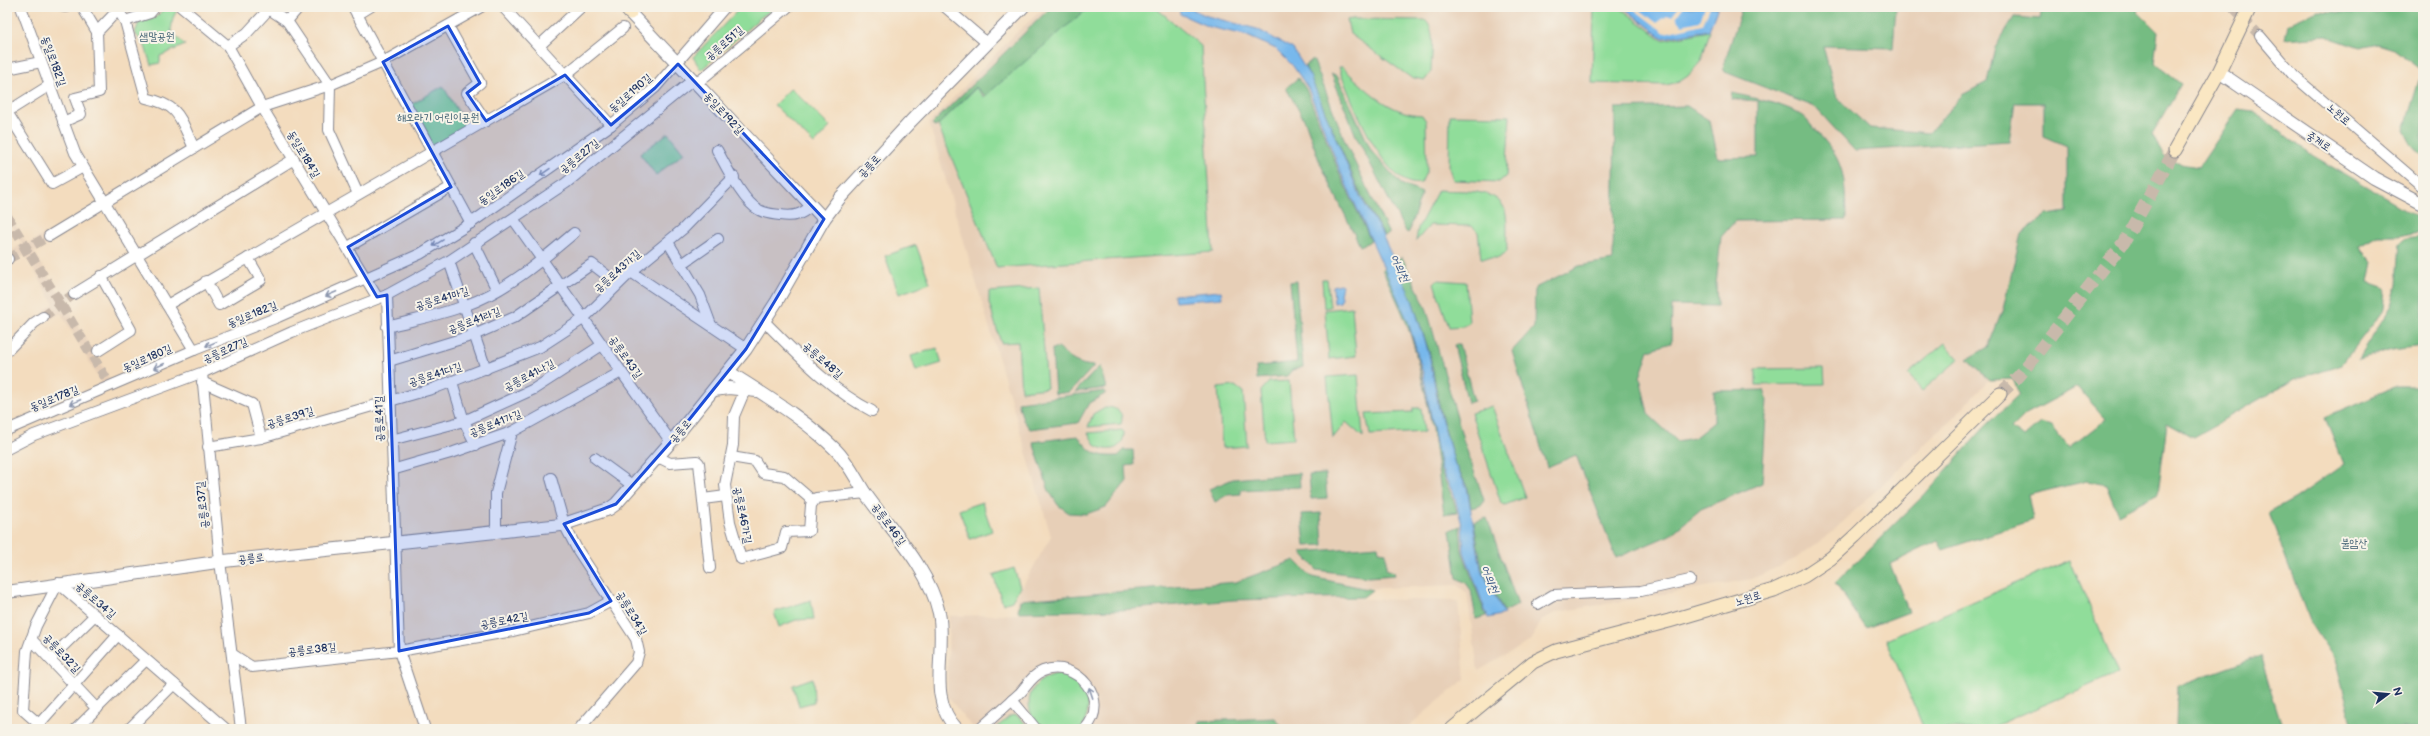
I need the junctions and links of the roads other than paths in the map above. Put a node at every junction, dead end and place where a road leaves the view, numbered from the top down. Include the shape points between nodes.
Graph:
1 (22, 7) edge
2 (82, 7) edge
3 (155, 7) edge
4 (181, 7) edge
5 (298, 7) edge
6 (370, 7) edge
7 (481, 7) edge
8 (503, 7) edge
9 (581, 7) edge
10 (725, 7) edge
11 (788, 7) edge
12 (945, 7) edge
13 (1023, 7) edge
14 (2250, 7) edge
15 (267, 8) edge
16 (117, 9) edge
17 (627, 10) edge
18 (355, 11) edge
19 (125, 21) junction
20 (287, 21) junction
21 (448, 26) junction
22 (623, 28) dead end
23 (97, 32) junction
24 (2260, 36) tunnel mouth
25 (987, 44) junction
26 (228, 46) junction
27 (539, 46) junction
28 (41, 62) junction
29 (383, 62) junction
30 (678, 64) junction
31 (7, 69) edge
32 (2219, 72) junction
33 (565, 75) junction
34 (695, 82) junction
35 (50, 85) junction
36 (330, 85) junction
37 (262, 107) junction
38 (7, 112) edge
39 (486, 121) junction
40 (63, 122) junction
41 (611, 125) junction
42 (194, 148) junction
43 (717, 150) dead end
44 (2175, 150) tunnel mouth
45 (432, 151) junction
46 (294, 159) junction
47 (83, 167) junction
48 (734, 177) junction
49 (2423, 186) edge
50 (451, 187) junction
51 (358, 194) junction
52 (106, 202) junction
53 (2423, 204) edge
54 (811, 206) junction
55 (325, 213) junction
56 (824, 219) junction
57 (514, 220) junction
58 (471, 223) junction
59 (574, 233) dead end
60 (49, 236) tunnel mouth
61 (718, 239) dead end
62 (668, 242) junction
63 (474, 243) junction
64 (348, 247) junction
65 (136, 254) junction
66 (248, 258) junction
67 (542, 260) junction
68 (449, 261) junction
69 (682, 264) junction
70 (631, 272) junction
71 (101, 276) junction
72 (367, 279) junction
73 (206, 281) junction
74 (618, 284) junction
75 (560, 287) junction
76 (497, 290) junction
77 (74, 294) tunnel mouth
78 (382, 296) junction
79 (167, 305) junction
80 (465, 306) junction
81 (43, 317) tunnel mouth
82 (584, 319) junction
83 (764, 321) junction
84 (711, 325) junction
85 (387, 327) junction
86 (474, 335) junction
87 (602, 345) junction
88 (746, 349) junction
89 (194, 350) junction
90 (7, 351) edge
91 (98, 351) dead end
92 (389, 361) junction
93 (486, 369) junction
94 (621, 372) junction
95 (729, 372) junction
96 (202, 377) junction
97 (452, 382) junction
98 (110, 386) joint
99 (714, 390) junction
100 (754, 391) junction
101 (2000, 394) tunnel mouth
102 (390, 400) junction
103 (872, 411) dead end
104 (464, 421) junction
105 (7, 430) edge
106 (512, 432) junction
107 (261, 438) junction
108 (391, 440) junction
109 (671, 442) junction
110 (476, 445) junction
111 (208, 447) junction
112 (7, 449) edge
113 (658, 457) junction
114 (731, 457) junction
115 (595, 458) dead end
116 (392, 470) junction
117 (551, 478) dead end
118 (632, 486) junction
119 (866, 493) junction
120 (726, 496) junction
121 (703, 499) junction
122 (813, 501) junction
123 (564, 524) junction
124 (496, 533) junction
125 (394, 543) junction
126 (220, 561) junction
127 (710, 568) dead end
128 (1690, 580) dead end
129 (58, 583) junction
130 (7, 592) edge
131 (611, 601) junction
132 (1538, 604) dead end
133 (95, 615) junction
134 (118, 635) junction
135 (31, 639) junction
136 (399, 651) junction
137 (232, 654) junction
138 (50, 659) junction
139 (146, 660) junction
140 (74, 684) junction
141 (174, 684) junction
142 (1012, 700) junction
143 (97, 709) junction
144 (40, 726) edge
145 (76, 729) edge
146 (129, 729) edge
147 (226, 729) edge
148 (241, 729) edge
149 (425, 729) edge
150 (579, 729) edge
151 (957, 729) edge
152 (980, 729) edge
153 (1036, 729) edge
154 (1085, 729) edge
155 (1452, 729) edge

1 - 28 street, 동일로182길
2 - 23 street, 동일로182길
3 - 19 street via 150,13
4 - 26 street, 동일로184길
5 - 20 street
6 - 18 street, 동일로186길
7 - 21 street
8 - 27 street, 동일로190길
9 - 27 street
10 - 30 street, 동일로190길
11 - 34 street, 공릉로51길
12 - 25 street
13 - 25 street, 공릉로
14 - 32 main road
15 - 20 street
15 - 26 street via 247,33
16 - 19 street
16 - 23 street
17 - 30 street, 동일로192길
18 - 29 street, 동일로186길
19 - 42 street via 146,98 166,102 174,109
20 - 36 street
21 - 29 street
21 - 39 street via 480,83 467,93
22 - 33 street
23 - 40 street, 동일로182길 via 99,92 75,98 81,114
24 - 49 street, 노원로 via 2294,76
25 - 56 street, 공릉로 via 911,121 839,199
26 - 37 street, 동일로184길
27 - 33 street, 동일로190길
28 - 31 street
28 - 35 street, 동일로182길
29 - 36 street
29 - 45 street, 동일로186길
30 - 34 street, 동일로192길
30 - 41 street, 동일로190길 via 655,88
32 - 44 main road
32 - 53 street, 중계로 via 2374,178
33 - 39 street
33 - 41 street, 동일로190길
34 - 54 street, 동일로192길
34 - 57 street, 공릉로27길 via 566,183
35 - 38 street
35 - 40 street, 동일로182길
36 - 37 street
36 - 51 street via 329,130
37 - 42 street
37 - 46 street, 동일로184길
38 - 47 street via 52,184
39 - 45 street
40 - 47 street, 동일로182길
41 -> 58 street, 동일로186길
42 - 52 street
43 - 48 street
45 - 50 street, 동일로186길
45 - 51 street
46 - 55 street, 동일로184길
46 - 65 street
47 - 52 street, 동일로182길
48 - 54 street via 751,204 766,213 793,216 802,214
48 - 62 street, 공릉로43가길
50 - 58 street, 동일로186길
50 - 64 street
51 - 55 street
52 - 60 street
52 - 65 street, 동일로182길
54 - 56 street, 동일로192길
55 - 64 street, 동일로184길
55 - 66 street
56 - 83 street, 공릉로
57 - 63 street, 공릉로27길
57 - 67 street, 공릉로43길
58 -> 72 street via 420,254
59 - 67 street
61 - 69 street
62 - 69 street
62 - 70 street, 공릉로43가길
63 - 68 street, 공릉로27길
63 - 76 street
64 - 72 street, 동일로184길
65 - 71 street
65 - 79 street, 동일로182길
66 - 73 street
66 - 73 street, 동일로182길 via 261,280 219,305
67 - 75 street, 공릉로43길
67 - 76 street, 공릉로41마길
68 - 78 street, 공릉로27길
68 - 80 street
69 - 84 street via 700,295
70 - 74 street, 공릉로43가길
70 - 84 street
71 - 77 street
71 - 91 street via 131,330
72 - 78 street, 동일로184길
72 -> 89 street, 동일로182길
73 - 79 street
74 - 75 street via 593,264
74 - 82 street, 공릉로43가길
75 - 82 street, 공릉로43길
75 - 86 street, 공릉로41라길 via 515,317
76 - 80 street, 공릉로41마길
78 - 85 street, 공릉로41길
78 - 96 street, 공릉로27길
79 - 89 street, 동일로182길
80 - 85 street, 공릉로41마길
80 - 86 street
81 - 90 street
82 - 87 street, 공릉로43길
82 - 93 street, 공릉로41다길 via 540,347
83 - 88 street, 공릉로
83 - 103 street, 공릉로48길 via 817,374 854,402
84 - 88 street
85 - 92 street, 공릉로41길
86 - 92 street, 공릉로41라길
86 - 93 street
87 - 94 street, 공릉로43길
87 - 104 street, 공릉로41나길 via 534,389
88 - 95 street, 공릉로
89 -> 98 street, 동일로180길
92 - 102 street, 공릉로41길
93 - 97 street, 공릉로41다길
94 - 106 street, 공릉로41가길
94 - 109 street, 공릉로43길
95 - 99 street, 공릉로
95 - 100 street, 공릉로46길
96 - 107 street, 공릉로39길 via 252,404
96 - 111 street, 공릉로37길
96 - 112 street, 공릉로27길 via 34,435
97 - 102 street, 공릉로41다길
97 - 104 street
98 -> 105 street, 동일로178길
99 - 100 street
99 - 109 street, 공릉로
100 - 114 street, 공릉로46가길 via 734,416
100 - 119 street, 공릉로46길 via 797,418 837,451
101 - 155 main road, 노원로 via 1855,536 1831,558 1804,576 1743,600 1556,651 1533,662
102 - 107 street, 공릉로39길
102 - 108 street, 공릉로41길
104 - 108 street, 공릉로41나길
104 - 110 street
106 - 110 street, 공릉로41가길
106 - 124 street via 496,493
107 - 111 street
108 - 116 street, 공릉로41길
109 - 113 street, 공릉로
110 - 116 street, 공릉로41가길
111 - 126 street, 공릉로37길
113 - 118 street, 공릉로
113 - 121 street via 670,463 698,462
114 - 120 street, 공릉로46가길 via 725,485
114 - 122 street via 754,461 764,473 784,476
115 - 118 street
116 - 125 street, 공릉로41길
117 - 123 street
118 - 123 street, 공릉로 via 609,509
119 - 122 street via 818,497
119 - 151 street, 공릉로46길 via 909,552 932,595 942,633 940,699 946,714
120 - 121 street
120 - 122 street, 공릉로46가길 via 730,522 742,559 782,548 785,532 809,531
121 - 127 street
123 - 124 street, 공릉로
123 - 131 street, 공릉로34길
124 - 125 street, 공릉로
125 - 126 street, 공릉로
125 - 136 street
126 - 129 street, 공릉로
126 - 137 street
128 - 132 street via 1641,592 1553,595
129 - 130 street, 공릉로
129 - 133 street, 공릉로34길
129 - 135 street, 공릉로32길
131 - 136 street, 공릉로42길 via 589,614 513,631
131 - 150 street, 공릉로34길 via 636,640 639,652 636,663
133 - 134 street, 공릉로34길
133 - 138 street
134 - 139 street, 공릉로34길
134 - 140 street
135 - 138 street, 공릉로32길
135 - 144 street, 공릉로32길 via 27,651 23,710
136 - 137 street, 공릉로38길 via 252,667
136 - 149 street
137 - 148 street
138 - 140 street, 공릉로32길
139 - 141 street, 공릉로34길
139 - 143 street
140 - 143 street, 공릉로32길
140 - 144 street, 공릉로32길
141 - 146 street
141 - 147 street, 공릉로34길
142 - 152 street
142 - 153 street
154 -> 142 street via 1093,716 1092,692 1087,683 1071,671 1042,671
143 - 145 street

